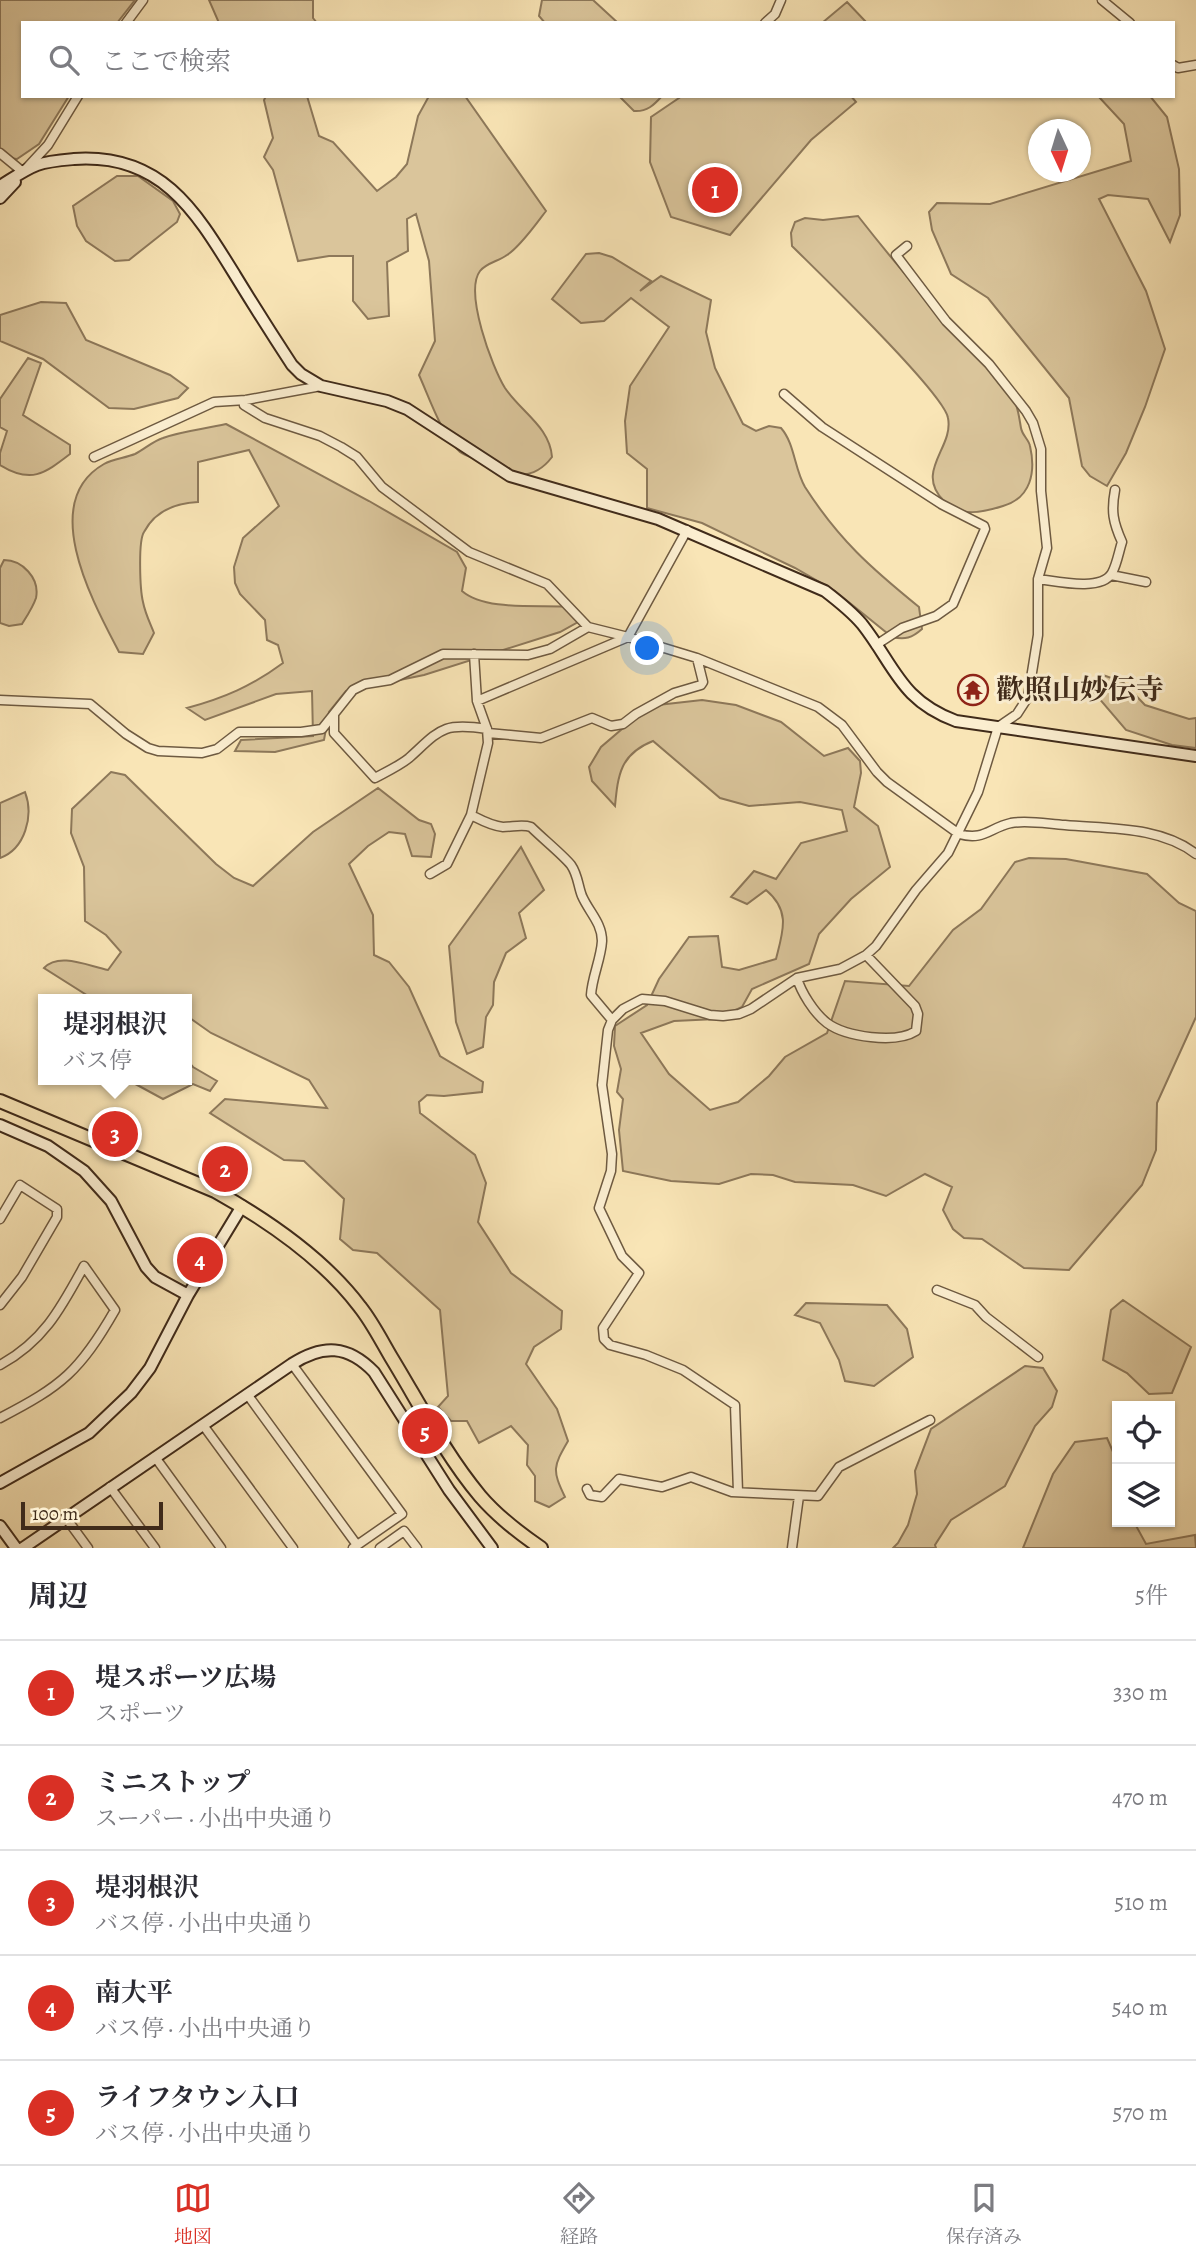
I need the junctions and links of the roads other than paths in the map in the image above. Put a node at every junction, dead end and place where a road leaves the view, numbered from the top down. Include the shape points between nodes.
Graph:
1 (143, 0) edge
2 (781, 0) edge
3 (1101, 0) edge
4 (127, 21) edge
5 (767, 21) edge
6 (1127, 21) edge
7 (1196, 65) edge
8 (1175, 66) edge
9 (77, 98) edge
10 (0, 153) edge
11 (23, 172) junction
12 (0, 186) edge
13 (0, 198) edge
14 (907, 246) dead end
15 (321, 386) junction
16 (784, 394) dead end
17 (246, 400) junction
18 (94, 457) dead end
19 (1115, 490) dead end
20 (687, 530) junction
21 (1111, 575) junction
22 (1038, 579) junction
23 (1146, 582) dead end
24 (588, 627) junction
25 (628, 636) junction
26 (876, 645) junction
27 (474, 654) junction
28 (696, 658) junction
29 (0, 700) edge
30 (477, 701) junction
31 (334, 715) junction
32 (998, 727) junction
33 (488, 731) junction
34 (1196, 757) edge
35 (471, 815) junction
36 (959, 834) junction
37 (1196, 854) edge
38 (430, 874) dead end
39 (866, 955) junction
40 (797, 978) junction
41 (612, 1020) junction
42 (0, 1101) edge
43 (0, 1125) edge
44 (242, 1206) junction
45 (0, 1219) edge
46 (937, 1290) dead end
47 (188, 1295) junction
48 (0, 1305) edge
49 (1038, 1357) dead end
50 (292, 1364) junction
51 (0, 1365) edge
52 (247, 1394) junction
53 (0, 1418) edge
54 (930, 1420) dead end
55 (203, 1424) junction
56 (155, 1457) junction
57 (0, 1483) edge
58 (110, 1487) junction
59 (587, 1489) dead end
60 (738, 1492) junction
61 (799, 1496) junction
62 (66, 1518) junction
63 (0, 1525) edge
64 (355, 1547) edge
65 (16, 1548) edge
66 (23, 1548) edge
67 (88, 1548) edge
68 (155, 1548) edge
69 (221, 1548) edge
70 (293, 1548) edge
71 (380, 1548) edge
72 (417, 1548) edge
73 (492, 1548) edge
74 (541, 1548) edge
75 (792, 1548) edge

1 - 4 street
2 - 5 street
3 - 6 street
7 - 8 street
9 - 11 street via 48,145
10 - 11 street
11 - 12 street
11 - 13 street
11 - 15 street via 46,163 101,159 144,171 172,190 197,215 292,365
14 - 22 street via 896,255 1033,422 1043,460 1047,548
15 - 17 street
15 - 20 street via 407,410 510,476
16 - 26 street via 822,427 941,504 984,526 953,604
17 - 18 street via 196,408
17 - 24 street via 244,405 265,418 320,436 357,457 382,487 468,552 547,584
19 - 21 street via 1111,510 1122,542
20 - 25 street
20 - 26 street via 825,592 847,608
21 - 22 street via 1090,584
21 - 23 street
22 - 32 street via 1038,635 1028,697 1017,715
24 - 25 street
24 - 27 street via 550,649 528,655
25 - 28 street
25 - 30 street
26 - 32 street via 901,684 927,708 956,720
27 - 30 street
27 - 31 street via 443,654 390,680 365,684 353,690
28 - 33 street via 701,685 674,694 623,724 611,726 592,718 541,738
28 - 36 street via 818,707 842,725 887,782
29 - 31 street via 90,704 148,748 202,753 217,750 239,732 322,729
30 - 33 street
31 - 33 street via 334,733 375,778 407,760 436,732 468,726
32 - 34 street
32 - 36 street
33 - 35 street
35 - 38 street via 447,864
35 - 41 street via 503,827 531,827 570,864 601,932 591,995
36 - 37 street via 984,835 1010,823 1029,822 1135,831 1167,838
36 - 39 street
39 - 40 street via 840,969
39 - 40 street via 915,1006 916,1031 892,1038 847,1032 828,1024
40 - 41 street via 740,1014 710,1015 642,999
41 - 60 street via 602,1084 611,1171 598,1208 618,1249 639,1273 603,1328 604,1339 683,1370 735,1405
42 - 44 main road
43 - 47 street via 48,1146 84,1171 111,1202 146,1267
44 - 47 street
44 - 74 main road via 341,1283 481,1496 515,1531
45 - 48 street via 20,1185 57,1209 57,1217 22,1278
46 - 49 street via 975,1305
47 - 57 street via 150,1368 110,1416 89,1433
50 - 52 street
50 - 64 street via 402,1514
50 - 73 street via 317,1351 333,1350 363,1360
51 - 53 street via 44,1331 84,1266 115,1310 93,1348 64,1380
52 - 55 street
52 - 64 street
54 - 61 street via 839,1467 818,1496
55 - 56 street
55 - 70 street
56 - 58 street
56 - 69 street
58 - 62 street
58 - 68 street
59 - 60 street via 590,1495 602,1497 619,1479 662,1487 691,1477
60 - 61 street
61 - 75 street
62 - 66 street
62 - 67 street
63 - 65 street
71 - 72 street via 404,1531

